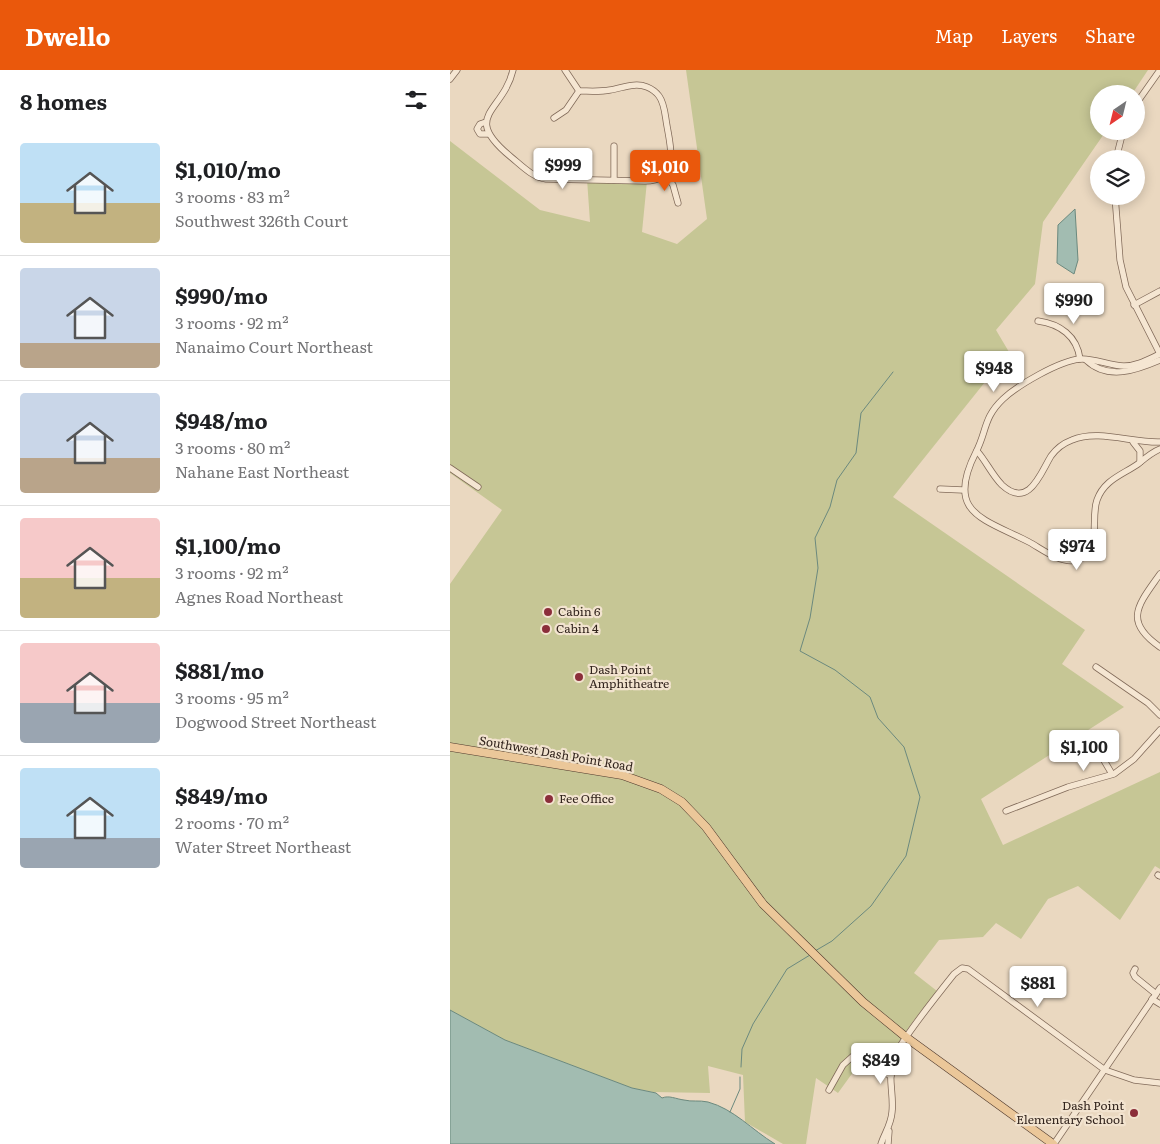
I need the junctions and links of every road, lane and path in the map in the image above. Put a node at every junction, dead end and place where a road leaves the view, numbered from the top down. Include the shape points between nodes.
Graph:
1 (457, 70) edge
2 (513, 70) edge
3 (565, 70) edge
4 (1160, 70) edge
5 (450, 79) edge
6 (579, 91) junction
7 (1145, 91) edge
8 (554, 118) dead end
9 (487, 128) junction
10 (614, 146) dead end
11 (666, 175) junction
12 (614, 180) junction
13 (678, 203) dead end
14 (1116, 205) edge
15 (1160, 291) edge
16 (1134, 305) junction
17 (1038, 321) dead end
18 (1160, 354) edge
19 (1083, 360) junction
20 (1160, 360) edge
21 (1132, 441) junction
22 (1150, 442) junction
23 (1160, 442) edge
24 (1160, 449) edge
25 (977, 451) junction
26 (1152, 453) junction
27 (1140, 462) junction
28 (450, 468) edge
29 (478, 487) dead end
30 (940, 489) dead end
31 (963, 490) junction
32 (1160, 574) edge
33 (1160, 647) edge
34 (1096, 667) dead end
35 (1160, 715) edge
36 (1160, 730) edge
37 (450, 747) edge
38 (1096, 747) dead end
39 (1112, 774) junction
40 (1006, 811) dead end
41 (1134, 969) dead end
42 (1160, 988) edge
43 (1154, 997) junction
44 (1160, 1004) edge
45 (907, 1038) junction
46 (1105, 1070) junction
47 (890, 1076) junction
48 (1160, 1083) edge
49 (829, 1090) dead end
50 (890, 1129) junction
51 (1051, 1143) edge
52 (881, 1144) edge
53 (888, 1144) edge

1 - 5 street
2 - 9 street via 508,86 491,109
3 - 6 street
4 - 7 street
6 - 8 street via 566,110
6 - 11 street via 609,90 636,84 658,94 664,106 672,151
9 - 9 street via 479,125 478,130 482,134
9 - 12 street via 498,146 540,178
10 - 12 street
11 - 12 street via 653,180
11 - 13 street
14 - 16 street via 1121,269
15 - 16 street
16 - 18 street
17 - 19 street via 1055,325 1069,334
18 - 19 street via 1125,366
19 - 20 street via 1104,369 1124,372
19 - 25 street via 1062,365 1003,399 987,419
21 - 22 street
21 - 25 street via 1093,436 1070,440 1051,457 1038,482 1021,492 1002,485
21 - 27 street via 1140,451
22 - 23 street
22 - 26 street via 1147,449
24 - 26 street
25 - 31 street via 967,469
26 - 27 street
27 - 31 street via 1114,478 1099,494 1094,511 1093,545 1088,554 1075,561 1053,556 980,518 970,507
28 - 29 street
30 - 31 street
32 - 33 street via 1142,600 1137,616 1144,635
34 - 35 street
36 - 39 street via 1134,759
37 - 45 main road, Southwest Dash Point Road via 593,769 661,789 693,812 758,898 782,923 863,1002
38 - 39 street
39 - 40 street
41 - 43 street via 1135,977
42 - 43 street
43 - 44 street
43 - 46 street
45 - 46 street via 954,974 963,968
45 - 47 street via 893,1058
45 - 51 main road, Southwest Dash Point Road
46 - 48 street via 1134,1080
46 - 51 street
47 - 49 street via 853,1056 843,1065
47 - 50 street via 893,1097
50 - 52 street
50 - 53 street

